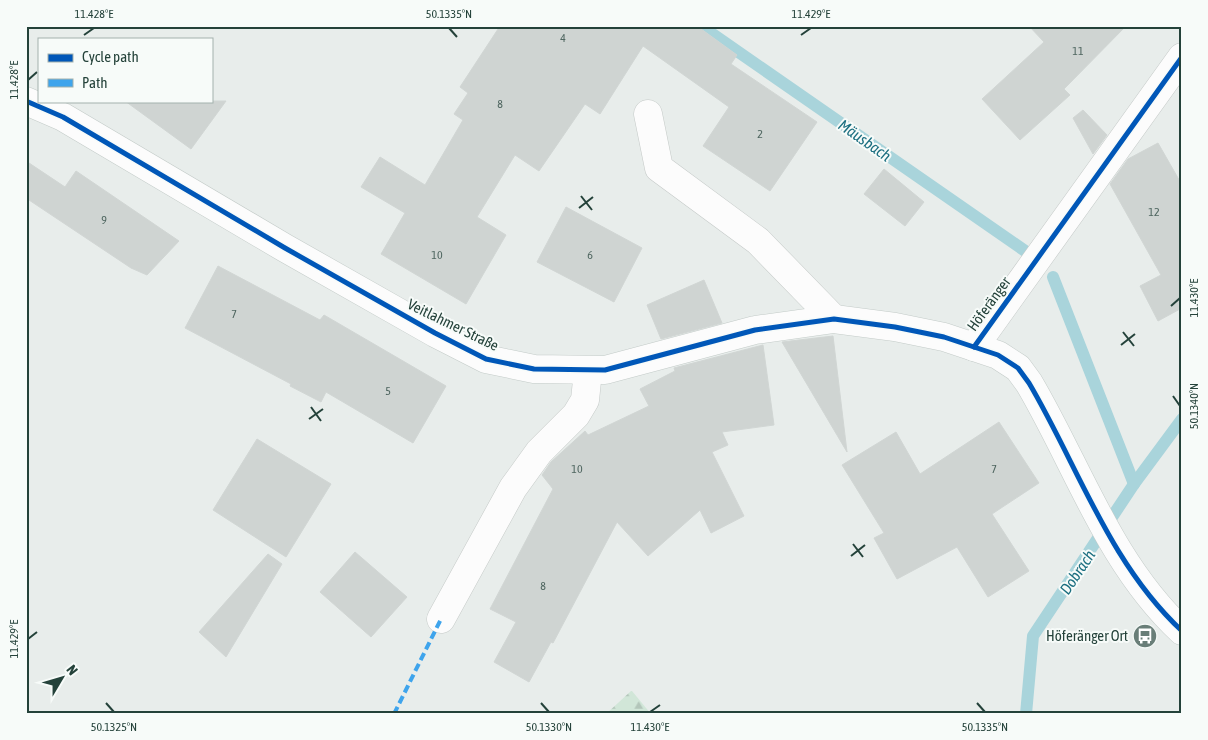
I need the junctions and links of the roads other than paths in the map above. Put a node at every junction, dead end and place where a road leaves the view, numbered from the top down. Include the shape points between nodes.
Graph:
1 (1182, 57) edge
2 (1174, 81) edge
3 (26, 101) edge
4 (648, 114) dead end
5 (834, 319) junction
6 (974, 347) junction
7 (588, 371) junction
8 (441, 620) dead end
9 (1182, 631) edge

1 - 2 street, Höferänger
2 - 6 street, Höferänger
3 - 7 street, Veitlahmer Straße via 63,117 293,253 486,358 534,369
4 - 5 street via 659,168 758,241
5 - 6 street, Veitlahmer Straße via 895,327
5 - 7 street, Veitlahmer Straße via 754,330 624,366
6 - 9 street, Höferänger via 998,355 1018,368 1029,383 1087,495 1138,583 1163,614
7 - 8 street via 585,400 576,416 539,452 513,488

